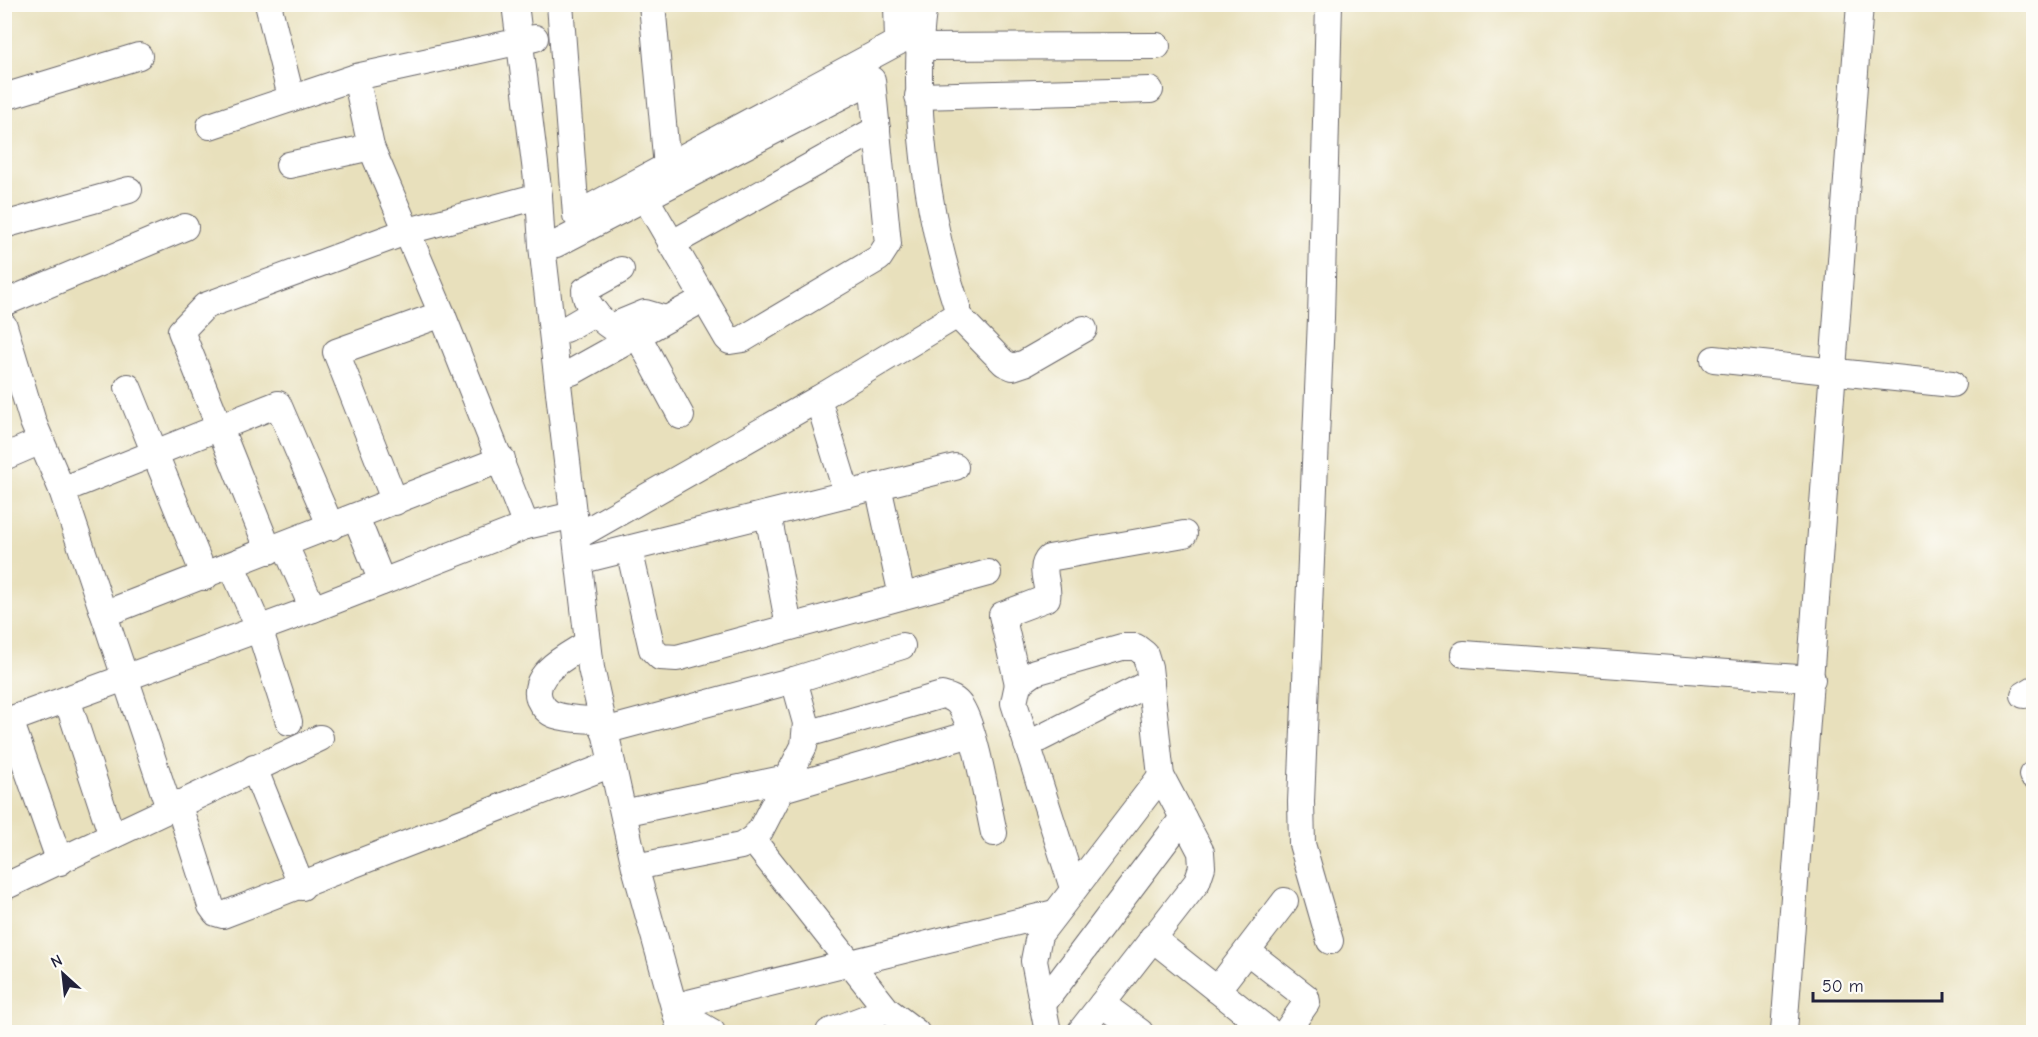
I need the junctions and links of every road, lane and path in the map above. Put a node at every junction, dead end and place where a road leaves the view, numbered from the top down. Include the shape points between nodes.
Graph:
1 (268, 4) edge
2 (515, 4) edge
3 (530, 4) edge
4 (560, 4) edge
5 (652, 4) edge
6 (897, 4) edge
7 (924, 4) edge
8 (1329, 4) edge
9 (1860, 4) edge
10 (528, 40) junction
11 (1157, 46) dead end
12 (918, 47) junction
13 (138, 56) dead end
14 (356, 77) junction
15 (1150, 90) dead end
16 (918, 96) junction
17 (4, 97) edge
18 (291, 97) junction
19 (210, 126) dead end
20 (877, 129) junction
21 (370, 147) junction
22 (289, 165) dead end
23 (667, 166) junction
24 (129, 190) dead end
25 (539, 196) junction
26 (646, 199) junction
27 (4, 225) edge
28 (185, 227) dead end
29 (408, 231) junction
30 (556, 244) junction
31 (671, 244) junction
32 (621, 270) dead end
33 (704, 299) junction
34 (4, 303) edge
35 (595, 312) junction
36 (442, 314) junction
37 (957, 315) junction
38 (667, 319) junction
39 (4, 326) edge
40 (566, 329) junction
41 (1084, 329) dead end
42 (638, 336) junction
43 (1714, 359) dead end
44 (572, 372) junction
45 (1831, 372) junction
46 (1952, 384) dead end
47 (128, 387) dead end
48 (818, 399) junction
49 (681, 416) dead end
50 (218, 428) junction
51 (41, 441) junction
52 (156, 455) junction
53 (4, 457) edge
54 (502, 459) junction
55 (956, 467) dead end
56 (878, 486) junction
57 (62, 490) junction
58 (847, 494) junction
59 (395, 502) junction
60 (768, 514) junction
61 (356, 517) junction
62 (526, 526) junction
63 (331, 527) junction
64 (1184, 534) dead end
65 (582, 540) junction
66 (277, 548) junction
67 (629, 549) junction
68 (232, 566) junction
69 (988, 573) dead end
70 (205, 576) junction
71 (382, 582) junction
72 (902, 596) junction
73 (313, 609) junction
74 (104, 614) junction
75 (789, 627) junction
76 (259, 628) junction
77 (588, 643) junction
78 (902, 646) dead end
79 (1464, 654) dead end
80 (125, 678) junction
81 (1812, 679) junction
82 (794, 680) junction
83 (1151, 682) junction
84 (1018, 684) junction
85 (67, 699) junction
86 (7, 721) edge
87 (289, 722) dead end
88 (608, 726) junction
89 (807, 734) junction
90 (971, 734) junction
91 (320, 738) dead end
92 (1027, 745) junction
93 (612, 764) junction
94 (254, 768) junction
95 (1161, 776) junction
96 (784, 783) junction
97 (173, 806) junction
98 (638, 810) junction
99 (1183, 818) junction
100 (994, 833) dead end
101 (112, 836) junction
102 (752, 839) junction
103 (60, 862) junction
104 (642, 865) junction
105 (4, 887) edge
106 (302, 887) junction
107 (1073, 888) junction
108 (1285, 901) dead end
109 (1054, 913) junction
110 (1152, 938) junction
111 (1330, 941) dead end
112 (1247, 951) junction
113 (852, 965) junction
114 (1217, 990) junction
115 (1102, 1004) junction
116 (1042, 1005) junction
117 (869, 1020) edge
118 (694, 1024) edge
119 (829, 1032) edge
120 (916, 1032) edge
121 (1048, 1032) edge
122 (1080, 1032) edge
123 (1140, 1032) edge
124 (1270, 1032) edge
125 (1286, 1032) edge
126 (1784, 1032) edge

1 - 18 street
2 - 10 street
3 - 10 street
4 - 23 street via 576,215
5 - 23 street
6 - 23 street via 898,42
7 - 12 street
8 - 111 street via 1321,318 1301,802 1302,844
9 - 45 street
10 - 14 street
10 - 25 street
10 - 30 street
11 - 12 street
12 - 16 street
13 - 17 street
14 - 18 street
14 - 21 street
15 - 16 street
16 - 37 street via 940,251
18 - 19 street
20 - 26 street via 872,80
20 - 31 street
20 - 33 street via 888,235 888,244 879,258 736,341 726,338
21 - 22 street
21 - 29 street
24 - 27 street
25 - 29 street
25 - 65 street via 542,246
26 - 30 street
26 - 31 street
28 - 34 street
29 - 36 street
29 - 50 street via 205,306 181,331
30 - 40 street
31 - 33 street
32 - 35 street via 585,290
33 - 38 street
35 - 38 street via 611,327 645,313
35 - 40 street
36 - 54 street
36 - 59 street via 336,352
37 - 41 street via 1004,363 1013,367
37 - 48 street
38 - 42 street
39 - 51 street
40 - 44 street
42 - 44 street
42 - 49 street
43 - 45 street
44 - 65 street
45 - 46 street
45 - 81 street
47 - 52 street
48 - 58 street
48 - 65 street
50 - 52 street
50 - 63 street via 278,404
50 - 66 street
51 - 53 street
51 - 57 street
52 - 57 street
52 - 70 street
54 - 59 street
54 - 62 street
55 - 56 street
56 - 58 street
56 - 72 street
57 - 74 street
58 - 60 street
59 - 61 street
60 - 67 street
60 - 75 street
61 - 63 street
61 - 71 street
62 - 65 street
62 - 71 street
63 - 66 street
64 - 84 street via 1049,558 1044,569 1047,598 1002,615
65 - 67 street
65 - 77 street
65 - 88 street via 605,666
66 - 68 street
66 - 73 street
67 - 75 street via 652,649 660,657 677,658
68 - 70 street
68 - 76 street
69 - 72 street
70 - 74 street
71 - 73 street
72 - 75 street
73 - 76 street
74 - 80 street
76 - 80 street
76 - 87 street
77 - 88 street
77 - 88 street via 541,679 540,701 555,715
78 - 82 street
79 - 81 street
80 - 85 street
80 - 97 street
81 - 126 street
82 - 88 street
82 - 89 street
83 - 84 street via 1145,654 1136,647 1122,647 1035,672
83 - 92 street
83 - 95 street
84 - 92 street via 1014,703
85 - 86 street
85 - 101 street
86 - 103 street
88 - 93 street
88 - 98 street
89 - 90 street via 942,695 954,698 962,708
89 - 96 street
90 - 96 street
90 - 100 street
91 - 94 street
92 - 107 street
93 - 104 street
93 - 106 street
94 - 97 street
94 - 106 street
95 - 99 street
95 - 107 street
96 - 98 street
96 - 102 street
97 - 101 street
97 - 106 street via 216,913 232,913
98 - 104 street
99 - 110 street via 1201,852 1202,867 1197,882
99 - 116 street
101 - 103 street
102 - 104 street via 741,846
102 - 113 street
103 - 105 street
104 - 118 street
107 - 109 street
108 - 112 street
109 - 113 street
109 - 116 street via 1034,950
110 - 114 street
110 - 115 street
112 - 114 street
112 - 125 street via 1306,997 1307,1002
113 - 117 street
113 - 118 street
114 - 124 street
115 - 122 street
115 - 123 street
116 - 121 street
117 - 119 street
117 - 120 street

